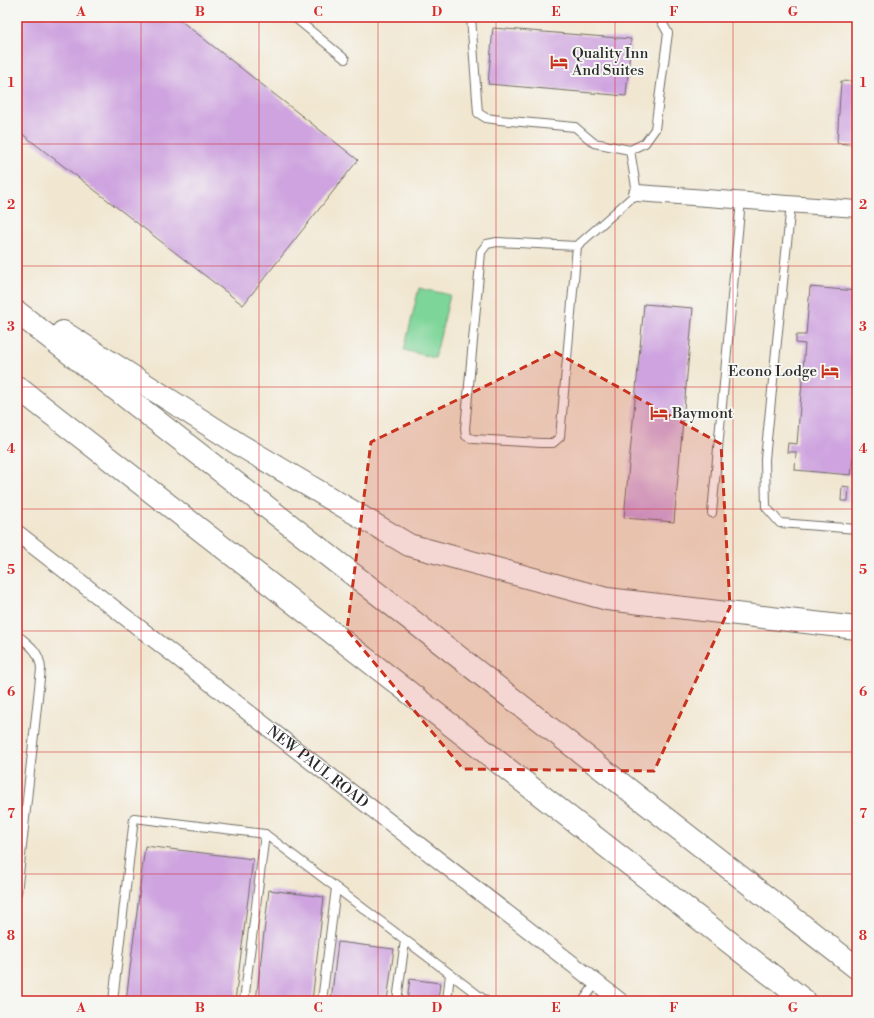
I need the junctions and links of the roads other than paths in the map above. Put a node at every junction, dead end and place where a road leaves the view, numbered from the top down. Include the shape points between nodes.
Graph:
1 (294, 17) edge
2 (471, 17) edge
3 (659, 17) edge
4 (345, 59) dead end
5 (630, 150) junction
6 (637, 193) junction
7 (741, 200) junction
8 (791, 204) junction
9 (857, 209) edge
10 (577, 246) junction
11 (17, 303) edge
12 (17, 312) edge
13 (17, 387) edge
14 (712, 512) dead end
15 (857, 528) edge
16 (17, 533) edge
17 (857, 628) edge
18 (17, 635) edge
19 (265, 834) junction
20 (336, 888) junction
21 (17, 893) edge
22 (405, 940) junction
23 (857, 968) edge
24 (450, 974) junction
25 (596, 983) junction
26 (113, 1001) edge
27 (244, 1001) edge
28 (322, 1001) edge
29 (397, 1001) edge
30 (447, 1001) edge
31 (486, 1001) edge
32 (582, 1001) edge
33 (620, 1001) edge
34 (805, 1001) edge

1 - 4 lane
2 - 5 lane via 478,113 486,118 575,127 594,143
3 - 5 lane via 668,33 655,129 645,143
5 - 6 lane
6 - 7 street
6 - 10 lane
7 - 8 street
7 - 14 lane
8 - 9 street
8 - 15 lane via 765,459 766,507 780,523
10 - 10 lane via 560,437 552,443 541,443 472,439 466,436 481,252 487,244 498,242
11 - 17 highway via 240,445 409,545 607,599
12 - 23 highway
13 - 34 highway
16 - 25 street, NEW PAUL ROAD
18 - 21 lane via 37,653 41,669
19 - 20 lane
19 - 26 lane via 134,818
19 - 27 lane
20 - 22 lane
20 - 28 lane
22 - 24 lane
22 - 29 lane
24 - 30 lane
24 - 31 lane
25 - 32 lane
25 - 33 street, NEW PAUL ROAD

